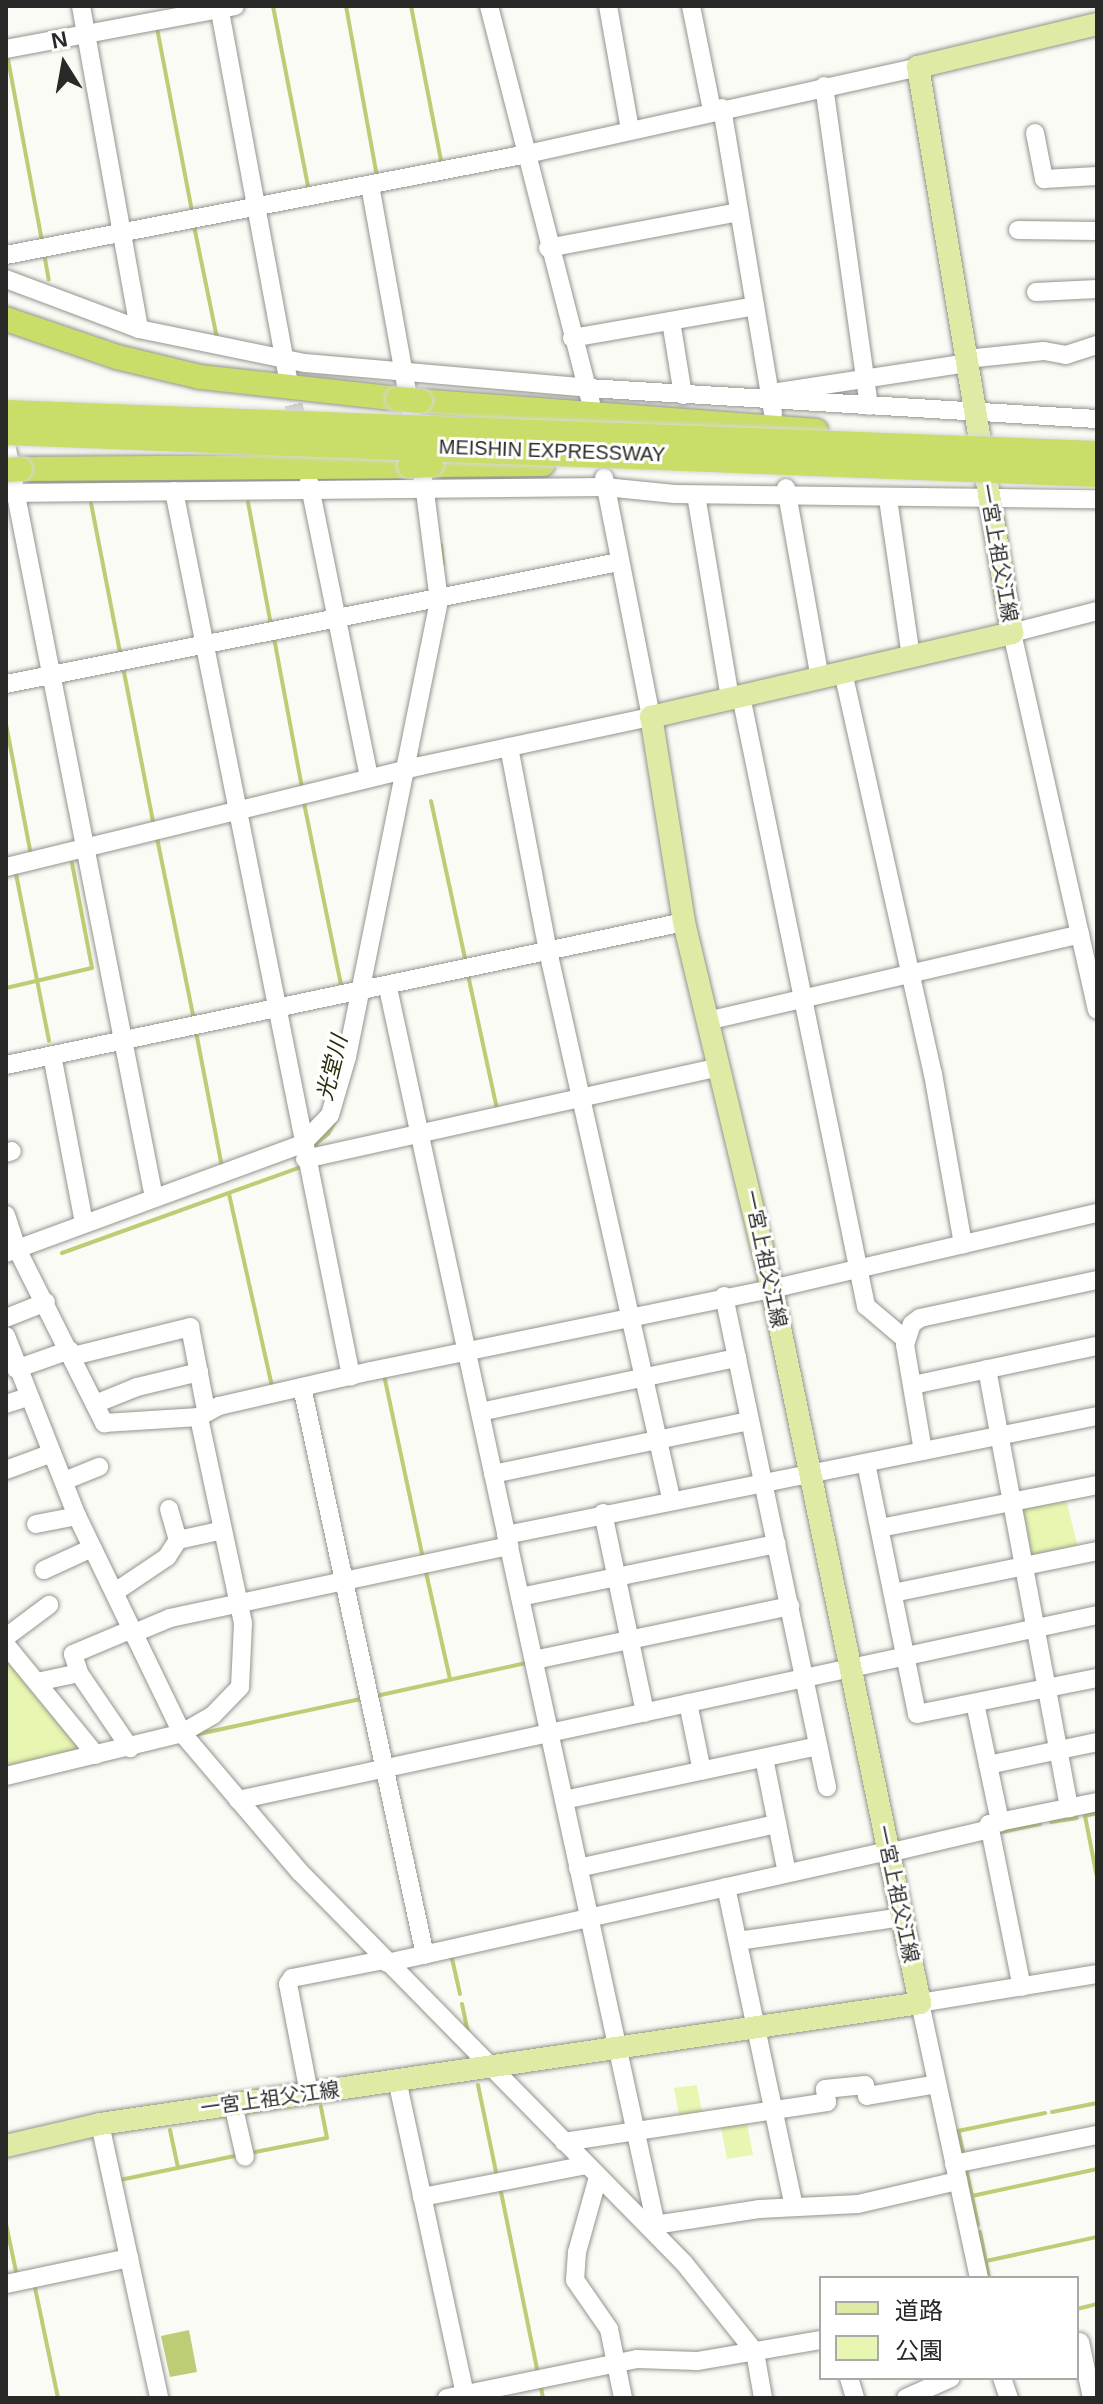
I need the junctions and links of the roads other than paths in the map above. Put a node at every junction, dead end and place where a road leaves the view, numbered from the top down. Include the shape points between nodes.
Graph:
1 (81, 6) edge
2 (489, 6) edge
3 (608, 6) edge
4 (691, 6) edge
5 (224, 7) edge
6 (1097, 25) edge
7 (86, 34) junction
8 (6, 49) edge
9 (918, 67) junction
10 (824, 86) junction
11 (717, 109) junction
12 (630, 130) junction
13 (1035, 133) dead end
14 (527, 154) junction
15 (1097, 176) edge
16 (370, 185) junction
17 (258, 206) junction
18 (739, 212) junction
19 (1018, 230) dead end
20 (1097, 231) edge
21 (124, 232) junction
22 (548, 248) junction
23 (6, 255) edge
24 (6, 279) edge
25 (1097, 289) edge
26 (1036, 292) dead end
27 (755, 306) junction
28 (671, 321) junction
29 (15, 323) edge
30 (139, 329) junction
31 (572, 338) junction
32 (1097, 345) edge
33 (966, 361) junction
34 (286, 369) junction
35 (404, 370) junction
36 (866, 378) junction
37 (683, 395) junction
38 (589, 396) junction
39 (409, 400) junction
40 (770, 402) junction
41 (869, 406) junction
42 (6, 412) edge
43 (975, 415) junction
44 (1097, 419) edge
45 (6, 433) edge
46 (6, 444) edge
47 (1097, 446) edge
48 (1097, 453) edge
49 (1097, 475) edge
50 (604, 482) junction
51 (1097, 482) edge
52 (11, 485) edge
53 (310, 486) junction
54 (174, 491) junction
55 (425, 491) junction
56 (787, 491) junction
57 (696, 495) junction
58 (986, 495) junction
59 (888, 499) junction
60 (1097, 499) edge
61 (619, 562) junction
62 (439, 601) junction
63 (1097, 611) edge
64 (336, 620) junction
65 (1012, 633) junction
66 (204, 646) junction
67 (911, 656) junction
68 (843, 672) junction
69 (45, 677) junction
70 (820, 678) junction
71 (6, 684) edge
72 (735, 697) junction
73 (651, 717) junction
74 (509, 747) junction
75 (407, 769) junction
76 (369, 778) junction
77 (236, 810) junction
78 (77, 849) junction
79 (6, 867) edge
80 (684, 922) junction
81 (1080, 934) junction
82 (548, 951) junction
83 (910, 974) junction
84 (388, 988) junction
85 (362, 993) junction
86 (803, 999) junction
87 (1097, 1010) edge
88 (278, 1011) junction
89 (707, 1021) junction
90 (116, 1042) junction
91 (52, 1055) junction
92 (6, 1065) edge
93 (720, 1067) junction
94 (581, 1097) junction
95 (419, 1133) junction
96 (304, 1151) junction
97 (149, 1200) junction
98 (1097, 1213) edge
99 (6, 1215) edge
100 (84, 1223) junction
101 (963, 1244) junction
102 (11, 1251) edge
103 (858, 1266) junction
104 (1097, 1280) edge
105 (772, 1289) junction
106 (724, 1296) junction
107 (46, 1302) junction
108 (629, 1317) junction
109 (6, 1318) edge
110 (6, 1336) edge
111 (906, 1340) junction
112 (1097, 1346) edge
113 (467, 1351) junction
114 (71, 1353) junction
115 (737, 1358) junction
116 (16, 1369) junction
117 (987, 1369) junction
118 (199, 1372) junction
119 (351, 1376) junction
120 (643, 1378) junction
121 (913, 1385) junction
122 (302, 1387) junction
123 (27, 1397) junction
124 (6, 1404) edge
125 (95, 1404) junction
126 (480, 1412) junction
127 (203, 1414) junction
128 (1097, 1416) edge
129 (750, 1421) junction
130 (999, 1436) junction
131 (658, 1441) junction
132 (923, 1451) junction
133 (52, 1453) junction
134 (866, 1463) junction
135 (99, 1467) dead end
136 (6, 1470) edge
137 (493, 1474) junction
138 (810, 1475) junction
139 (64, 1481) junction
140 (763, 1482) junction
141 (1097, 1485) edge
142 (671, 1498) junction
143 (1013, 1504) junction
144 (169, 1509) dead end
145 (603, 1513) junction
146 (77, 1516) junction
147 (36, 1524) dead end
148 (880, 1528) junction
149 (219, 1531) junction
150 (178, 1540) junction
151 (508, 1540) junction
152 (777, 1544) junction
153 (92, 1548) junction
154 (1097, 1551) edge
155 (1024, 1567) junction
156 (44, 1570) dead end
157 (616, 1577) junction
158 (346, 1581) junction
159 (115, 1592) junction
160 (893, 1593) junction
161 (520, 1597) junction
162 (49, 1605) dead end
163 (790, 1606) junction
164 (240, 1607) junction
165 (1097, 1615) edge
166 (1036, 1627) junction
167 (131, 1632) junction
168 (6, 1637) edge
169 (629, 1640) junction
170 (6, 1645) edge
171 (906, 1656) junction
172 (534, 1660) junction
173 (850, 1669) junction
174 (79, 1673) junction
175 (804, 1678) junction
176 (1097, 1678) edge
177 (37, 1682) junction
178 (1047, 1689) junction
179 (688, 1703) junction
180 (975, 1703) junction
181 (645, 1713) junction
182 (182, 1733) junction
183 (550, 1734) junction
184 (1097, 1742) edge
185 (818, 1746) junction
186 (130, 1748) junction
187 (1059, 1750) junction
188 (96, 1755) junction
189 (764, 1758) junction
190 (988, 1765) junction
191 (385, 1769) junction
192 (702, 1771) junction
193 (6, 1776) edge
194 (827, 1787) dead end
195 (238, 1800) junction
196 (564, 1800) junction
197 (1097, 1802) edge
198 (1069, 1808) junction
199 (777, 1824) junction
200 (995, 1826) junction
201 (888, 1852) junction
202 (578, 1868) junction
203 (787, 1873) junction
204 (726, 1887) junction
205 (902, 1917) junction
206 (589, 1918) junction
207 (738, 1941) junction
208 (425, 1955) junction
209 (386, 1961) junction
210 (1097, 1974) edge
211 (1022, 1987) junction
212 (920, 2003) junction
213 (757, 2027) junction
214 (616, 2047) junction
215 (491, 2065) junction
216 (397, 2080) junction
217 (937, 2084) junction
218 (309, 2093) junction
219 (233, 2104) junction
220 (774, 2110) junction
221 (100, 2124) junction
222 (635, 2131) junction
223 (1097, 2135) edge
224 (564, 2142) junction
225 (6, 2146) edge
226 (245, 2157) dead end
227 (592, 2171) junction
228 (956, 2172) junction
229 (422, 2197) junction
230 (794, 2207) junction
231 (652, 2225) junction
232 (129, 2258) junction
233 (979, 2276) edge
234 (6, 2284) edge
235 (819, 2340) edge
236 (1085, 2341) edge
237 (755, 2352) junction
238 (616, 2363) junction
239 (947, 2380) edge
240 (914, 2396) edge
241 (459, 2397) edge
242 (159, 2398) edge
243 (623, 2398) edge
244 (763, 2398) edge
245 (1092, 2398) edge

1 - 7 street
2 - 14 street
3 - 12 street
4 - 11 street
5 - 7 street
5 - 17 street
6 - 9 main road
7 - 8 street
7 - 21 street
9 - 10 street
9 - 33 main road, 一宮上祖父江線
10 - 11 street
10 - 36 street
11 - 12 street
11 - 18 street
12 - 14 street
13 - 15 street via 1044,179
14 - 16 street
14 - 22 street
16 - 17 street
16 - 35 street
17 - 21 street
17 - 34 street
18 - 22 street
18 - 27 street
19 - 20 street
21 - 23 street
21 - 30 street
22 - 31 street
24 - 30 street
25 - 26 street
27 - 28 street
27 - 40 street
28 - 31 street
28 - 37 street
29 - 39 highway via 117,357 200,377
30 - 34 street
31 - 38 street
32 - 33 street via 1066,355 1044,351
33 - 36 street
33 - 43 main road, 一宮上祖父江線
34 - 35 street
35 - 38 street
35 - 39 street
36 - 40 street
36 - 41 street
37 - 38 street
37 - 40 street
39 - 47 highway
39 - 55 street
40 - 41 street
41 - 43 street
42 - 48 highway, MEISHIN EXPRESSWAY, bridge
43 - 44 street
43 - 58 main road, 一宮上祖父江線
45 - 49 highway, MEISHIN EXPRESSWAY, bridge
46 - 52 street
50 - 55 street
50 - 57 street
50 - 61 street
51 - 52 highway, bridge via 679,464 420,466
52 - 54 street
52 - 69 street
53 - 54 street
53 - 55 street
53 - 64 street
54 - 66 street
55 - 62 street
56 - 57 street
56 - 59 street
56 - 70 street
57 - 72 street
58 - 59 street
58 - 60 street
58 - 65 main road, 一宮上祖父江線
59 - 67 street
61 - 62 street
61 - 73 street
62 - 64 street
62 - 75 street
63 - 65 street
64 - 66 street
64 - 76 street
65 - 67 main road, 一宮上祖父江線
65 - 81 street
66 - 69 street
66 - 77 street
67 - 68 main road, 一宮上祖父江線
68 - 70 main road, 一宮上祖父江線
68 - 83 street
69 - 71 street
69 - 78 street
70 - 72 main road, 一宮上祖父江線
72 - 73 main road, 一宮上祖父江線
72 - 86 street
73 - 74 street
73 - 80 main road, 一宮上祖父江線
74 - 75 street
74 - 82 street
75 - 76 street
75 - 85 street
76 - 77 street
77 - 78 street
77 - 88 street
78 - 79 street
78 - 90 street
80 - 82 street
80 - 89 main road, 一宮上祖父江線
81 - 83 street
81 - 87 street
82 - 84 street
82 - 94 street
83 - 86 street
83 - 101 street
84 - 85 street
84 - 95 street
85 - 88 street
85 - 96 street via 330,1115
86 - 89 street
86 - 103 street
88 - 90 street
88 - 96 street
89 - 93 main road, 一宮上祖父江線
90 - 91 street
90 - 97 street
91 - 92 street
91 - 100 street
93 - 94 street
93 - 105 main road, 一宮上祖父江線
94 - 95 street
94 - 108 street
95 - 96 street
95 - 113 street
96 - 97 street
96 - 119 street
97 - 100 street
98 - 101 street
99 - 102 street
100 - 102 street
101 - 103 street
102 - 107 street
103 - 105 street
103 - 111 street via 871,1313
104 - 111 street via 920,1318
105 - 106 street
105 - 138 main road, 一宮上祖父江線
106 - 108 street
106 - 115 street
107 - 109 street
107 - 114 street
108 - 113 street
108 - 120 street
110 - 116 street
111 - 121 street
112 - 117 street
113 - 119 street
113 - 126 street
114 - 116 street
114 - 118 street via 190,1327
114 - 125 street
115 - 120 street
115 - 129 street
116 - 123 street
117 - 121 street
117 - 130 street
118 - 125 street
118 - 127 street
119 - 122 street
120 - 126 street
120 - 131 street
121 - 132 street
122 - 127 street
122 - 158 street
123 - 124 street
123 - 133 street
125 - 127 street via 104,1423
126 - 137 street
127 - 149 street
128 - 130 street
129 - 131 street
129 - 140 street
130 - 132 street
130 - 143 street
131 - 137 street
131 - 142 street
132 - 134 street
133 - 136 street
133 - 139 street
134 - 138 street
134 - 148 street
135 - 139 street
137 - 151 street
138 - 140 street
138 - 173 main road, 一宮上祖父江線
139 - 146 street
140 - 142 street
140 - 152 street
141 - 143 street
142 - 145 street
143 - 148 street
143 - 155 street
144 - 150 street
145 - 151 street
145 - 157 street
146 - 147 street
146 - 153 street
148 - 160 street
149 - 150 street
149 - 164 street
150 - 159 street via 167,1557
151 - 158 street
151 - 161 street
152 - 157 street
152 - 163 street
153 - 156 street
153 - 159 street
154 - 155 street
155 - 160 street
155 - 166 street
157 - 161 street
157 - 169 street
158 - 164 street
158 - 191 street
159 - 167 street
160 - 171 street
161 - 172 street
162 - 168 street
163 - 169 street
163 - 175 street
164 - 167 street via 170,1618
164 - 182 street via 240,1687 213,1715
165 - 166 street
166 - 171 street
166 - 178 street
167 - 174 street via 73,1654
167 - 182 street
169 - 172 street
169 - 181 street
170 - 177 street
171 - 173 street
171 - 180 street via 917,1714
172 - 183 street
173 - 175 street
173 - 201 main road, 一宮上祖父江線
174 - 177 street
174 - 186 street
175 - 179 street
175 - 185 street
176 - 178 street
177 - 188 street
178 - 180 street
178 - 187 street
179 - 181 street
179 - 192 street
180 - 190 street
181 - 183 street
182 - 186 street
182 - 195 street
183 - 191 street
183 - 196 street
184 - 187 street
185 - 189 street
185 - 194 street
186 - 188 street
187 - 190 street
187 - 198 street
188 - 193 street
189 - 192 street
189 - 199 street
190 - 200 street
191 - 195 street
191 - 208 street
192 - 196 street
195 - 209 street
196 - 202 street
197 - 198 street
198 - 200 street
199 - 202 street
199 - 203 street
200 - 201 street
200 - 211 street
201 - 203 street
201 - 205 main road, 一宮上祖父江線
202 - 206 street
203 - 204 street
204 - 206 street
204 - 207 street
205 - 207 street
205 - 212 main road, 一宮上祖父江線
206 - 208 street
206 - 214 street
207 - 213 street
208 - 209 street
209 - 215 street
209 - 218 street via 292,1978 288,1984
210 - 211 street
211 - 212 street
212 - 213 main road, 一宮上祖父江線
212 - 217 street
213 - 214 main road, 一宮上祖父江線
213 - 220 street
214 - 215 main road, 一宮上祖父江線
214 - 222 street
215 - 216 main road, 一宮上祖父江線
215 - 224 street
216 - 218 main road, 一宮上祖父江線
216 - 229 street
217 - 220 street via 867,2096 865,2085 825,2089 827,2102
217 - 228 street
218 - 219 main road, 一宮上祖父江線
219 - 221 main road, 一宮上祖父江線
219 - 226 street
220 - 222 street
220 - 230 street
221 - 225 main road, 一宮上祖父江線
221 - 232 street
222 - 224 street
222 - 231 street
223 - 228 street
224 - 227 street
227 - 229 street
227 - 231 street
227 - 238 street via 575,2280 609,2329
228 - 230 street via 858,2204
228 - 233 street
229 - 241 street
230 - 231 street
231 - 237 street
232 - 234 street
232 - 242 street
235 - 237 street
236 - 245 street
237 - 238 street via 697,2361
237 - 244 street
238 - 241 street
238 - 243 street
239 - 240 street

